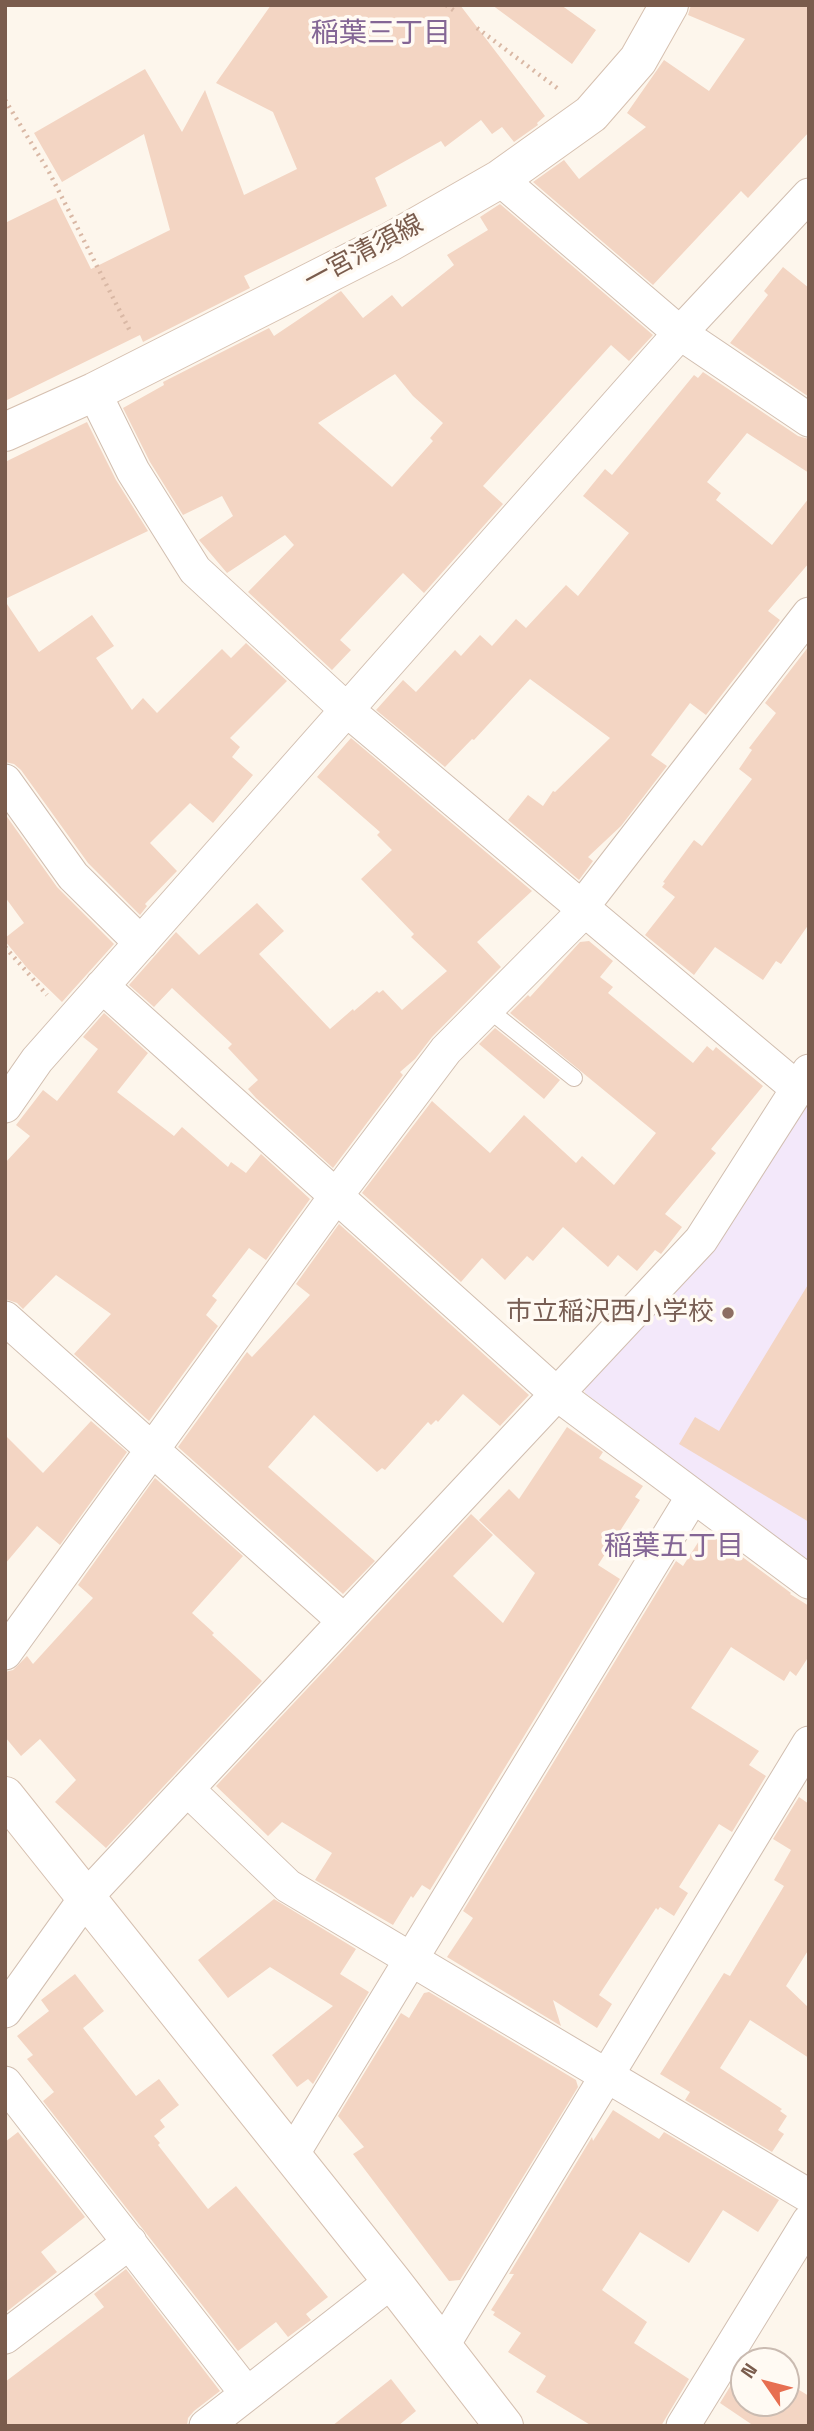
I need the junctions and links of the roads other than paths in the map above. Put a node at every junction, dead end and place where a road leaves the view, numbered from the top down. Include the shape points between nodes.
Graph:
1 (669, 5) edge
2 (500, 178) junction
3 (809, 195) edge
4 (680, 333) junction
5 (94, 392) junction
6 (809, 420) edge
7 (5, 432) edge
8 (809, 614) edge
9 (347, 710) junction
10 (5, 781) edge
11 (584, 909) junction
12 (141, 943) junction
13 (102, 986) junction
14 (488, 1009) junction
15 (574, 1078) dead end
16 (803, 1080) edge
17 (5, 1106) edge
18 (336, 1196) junction
19 (5, 1318) edge
20 (557, 1394) junction
21 (151, 1449) junction
22 (693, 1496) junction
23 (809, 1582) edge
24 (344, 1621) junction
25 (5, 1653) edge
26 (809, 1743) edge
27 (187, 1789) junction
28 (5, 1796) edge
29 (87, 1896) junction
30 (411, 1959) junction
31 (5, 2011) edge
32 (607, 2076) junction
33 (5, 2083) edge
34 (292, 2155) junction
35 (808, 2200) edge
36 (130, 2242) junction
37 (392, 2281) junction
38 (5, 2337) edge
39 (443, 2345) junction
40 (247, 2394) junction
41 (206, 2426) edge
42 (504, 2426) edge
43 (683, 2426) edge

1 - 2 main road, 一宮清須線 via 638,60 590,114
2 - 4 street
2 - 5 main road, 一宮清須線 via 390,242
3 - 4 street
4 - 6 street
4 - 9 street
5 - 7 main road, 一宮清須線
5 - 9 street via 133,471 195,570
8 - 11 street
9 - 11 street
9 - 12 street
10 - 12 street via 72,876
11 - 14 street
11 - 16 street
12 - 13 street
13 - 17 street via 37,1060
13 - 18 street
14 - 15 lane
14 - 18 street via 446,1050
16 - 20 street via 701,1240
18 - 20 street
18 - 21 street
19 - 21 street
20 - 22 street
20 - 24 street
21 - 24 street
21 - 25 street
22 - 23 street
22 - 30 street
24 - 27 street
26 - 32 street
27 - 29 street
27 - 30 street via 288,1885
28 - 29 main road
29 - 31 street
29 - 34 main road
30 - 32 street
30 - 34 street
32 - 35 street
32 - 39 street
33 - 36 street
34 - 37 main road
35 - 43 street
36 - 38 street
36 - 40 street
37 - 39 main road
37 - 40 street
39 - 42 main road
40 - 41 street

